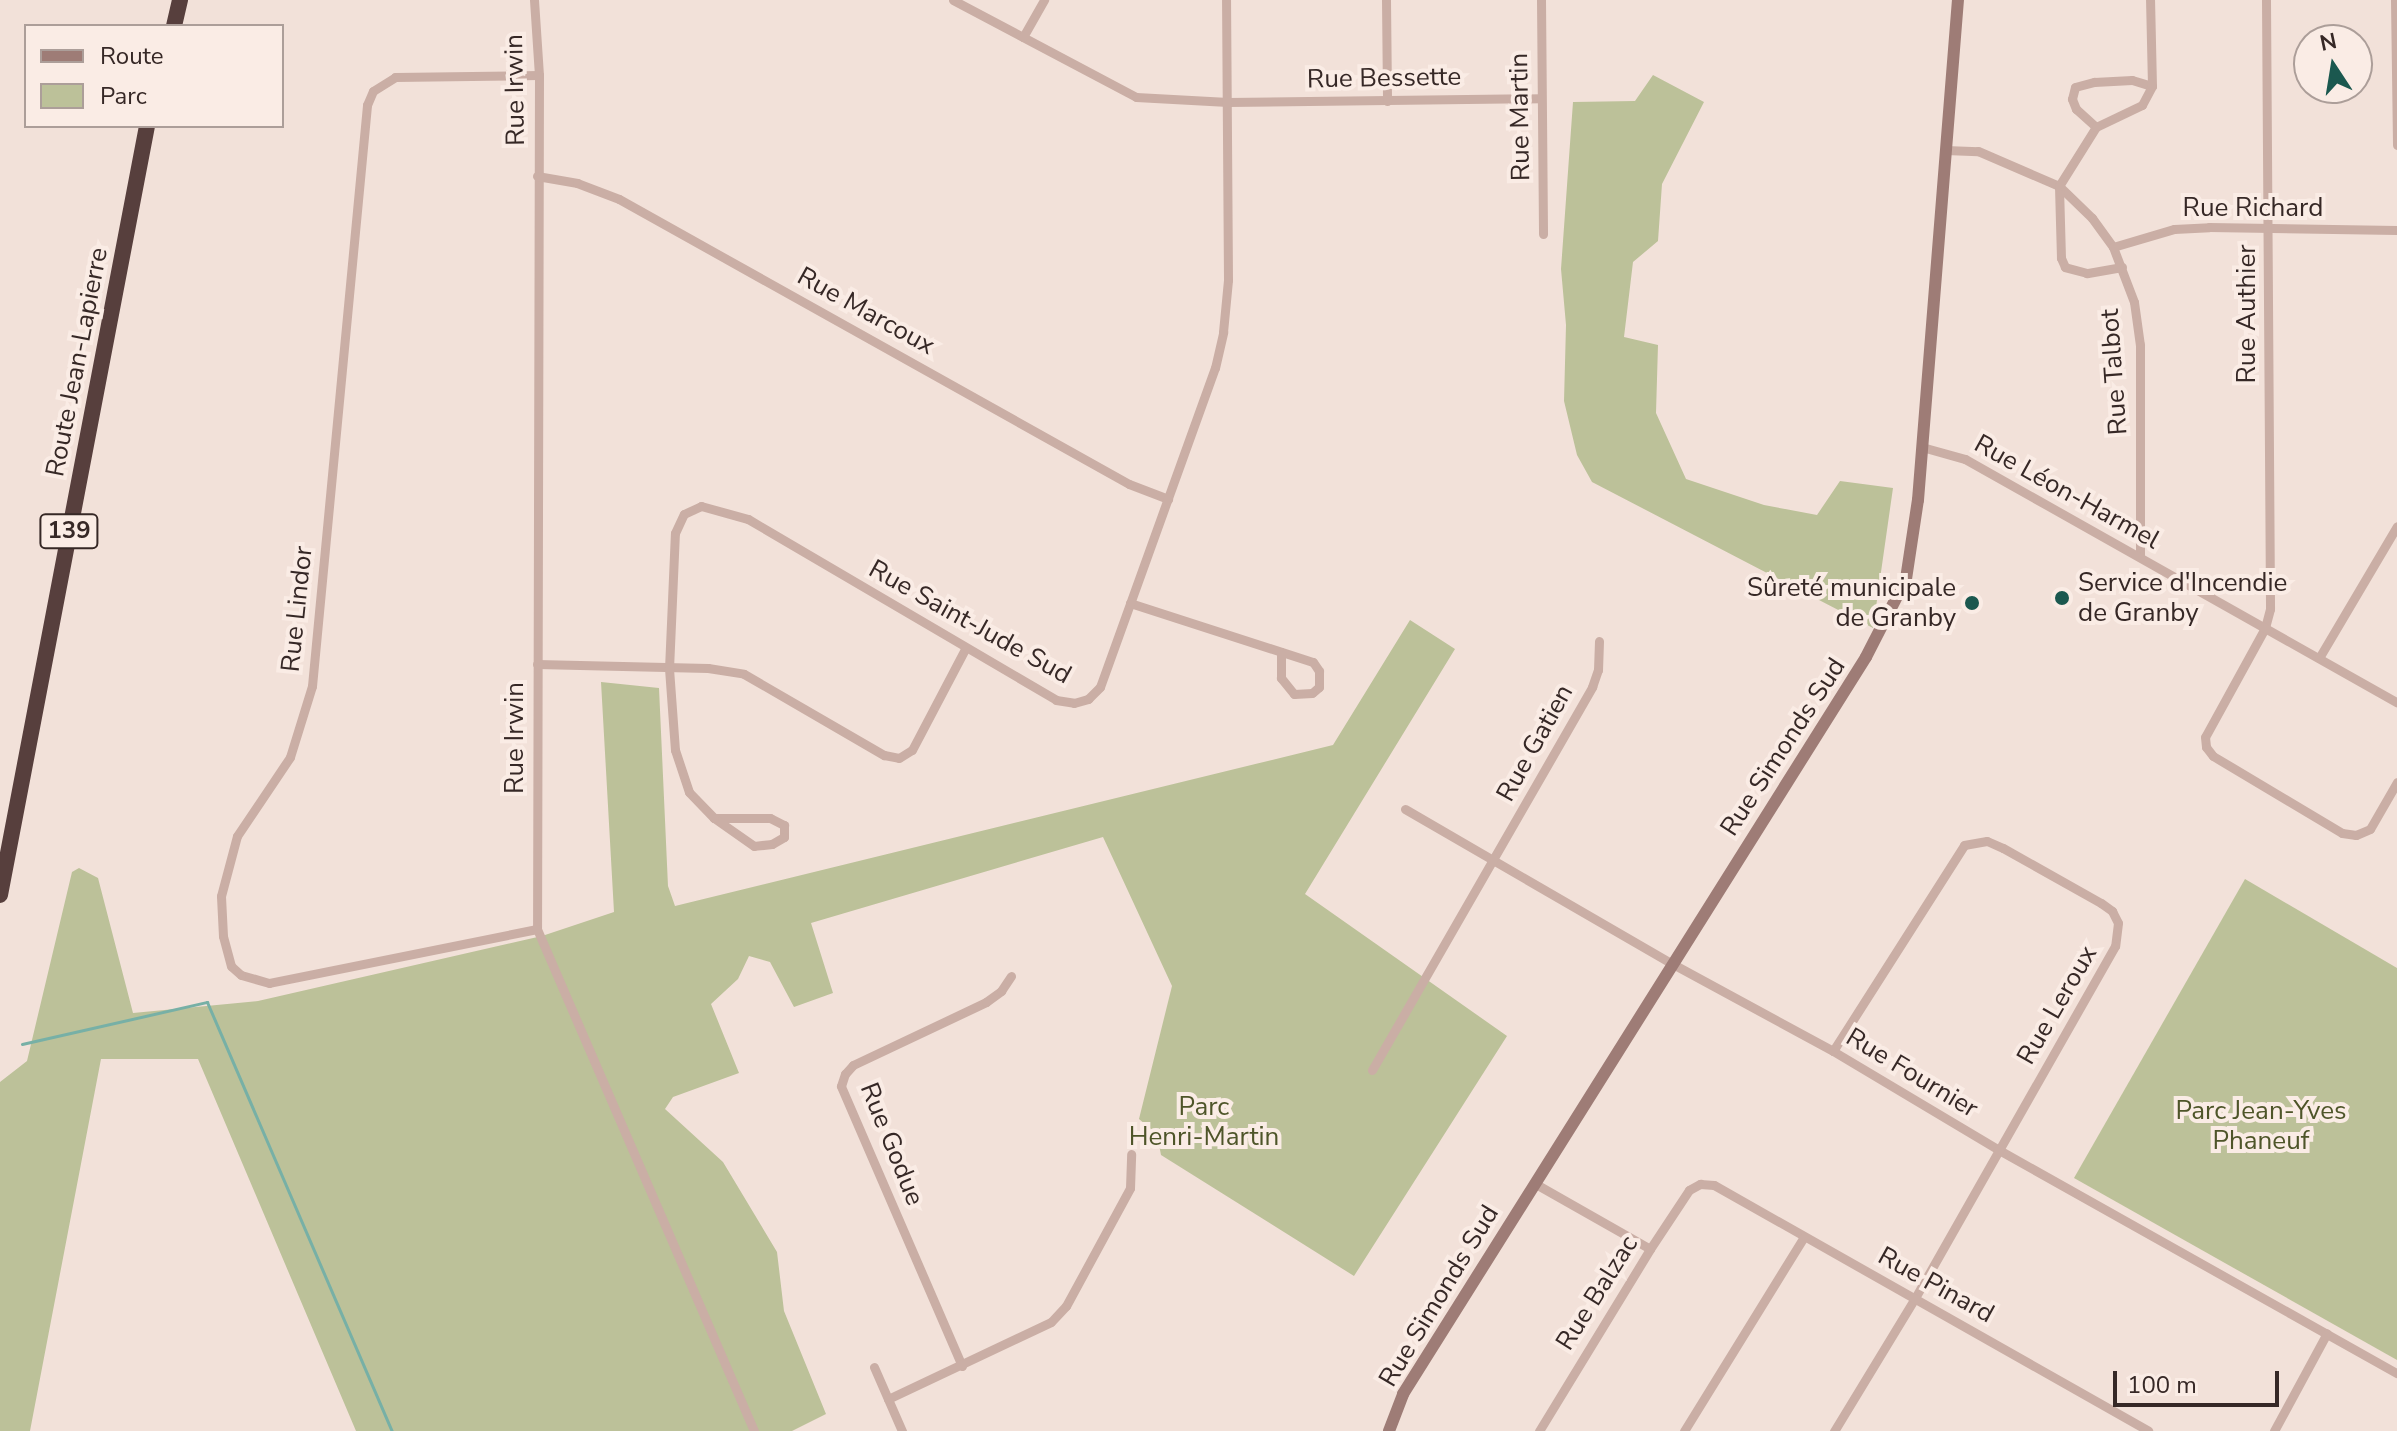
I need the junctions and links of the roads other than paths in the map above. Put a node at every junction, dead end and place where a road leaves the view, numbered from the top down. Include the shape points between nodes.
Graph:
1 (169, 0) edge
2 (180, 0) edge
3 (534, 0) edge
4 (953, 0) edge
5 (1044, 0) edge
6 (1226, 0) edge
7 (1386, 0) edge
8 (1541, 0) edge
9 (1958, 0) edge
10 (2150, 0) edge
11 (2266, 0) edge
12 (2395, 0) edge
13 (165, 24) edge
14 (174, 24) edge
15 (1023, 37) junction
16 (539, 75) junction
17 (2152, 86) junction
18 (1541, 98) junction
19 (1387, 101) junction
20 (1228, 102) junction
21 (2096, 127) junction
22 (148, 128) edge
23 (2397, 145) edge
24 (1945, 150) junction
25 (537, 176) junction
26 (2059, 186) junction
27 (2268, 228) junction
28 (2397, 230) edge
29 (1543, 234) dead end
30 (2113, 247) junction
31 (2122, 267) junction
32 (1922, 447) junction
33 (1168, 499) junction
34 (2397, 526) edge
35 (2140, 557) junction
36 (1130, 603) junction
37 (2265, 628) junction
38 (1599, 641) dead end
39 (965, 649) junction
40 (1281, 652) junction
41 (2319, 658) junction
42 (537, 664) junction
43 (669, 669) junction
44 (2397, 702) edge
45 (2397, 782) edge
46 (1405, 809) dead end
47 (714, 818) junction
48 (1494, 861) junction
49 (0, 895) edge
50 (537, 929) junction
51 (1671, 963) junction
52 (1011, 976) dead end
53 (1833, 1051) junction
54 (1372, 1070) dead end
55 (1999, 1150) junction
56 (1131, 1154) dead end
57 (1534, 1183) junction
58 (1700, 1184) joint
59 (1804, 1237) junction
60 (1650, 1249) junction
61 (1915, 1298) junction
62 (2327, 1333) junction
63 (962, 1366) junction
64 (874, 1367) dead end
65 (2397, 1373) edge
66 (888, 1399) junction
67 (754, 1431) edge
68 (902, 1431) edge
69 (1389, 1431) edge
70 (1539, 1431) edge
71 (1684, 1431) edge
72 (1834, 1431) edge
73 (2148, 1431) edge
74 (2274, 1431) edge

1 - 13 highway
2 - 14 highway
3 - 16 street, Rue Irwin
4 - 15 street, Rue Bessette
5 - 15 street
6 - 20 street, Rue Saint-Jude Sud
7 - 19 street
8 - 18 street, Rue Martin
9 - 24 street, Rue Simonds Sud
10 - 17 street
11 - 27 street, Rue Authier
12 - 23 street
15 - 20 street, Rue Bessette via 1136,97
16 - 25 street, Rue Irwin
16 - 50 street, Rue Lindor via 395,77 373,91 367,105 312,686 290,757 237,836 221,896 231,966 241,975 269,983
17 - 21 street via 2142,105
17 - 21 street via 2132,80 2075,87 2076,109
18 - 19 street, Rue Bessette
18 - 29 street, Rue Martin
19 - 20 street, Rue Bessette
20 - 33 street, Rue Saint-Jude Sud via 1223,332
21 - 26 street
22 - 49 highway, Route Jean-Lapierre / 139
24 - 26 street, Rue Talbot via 1978,151
24 - 32 street, Rue Simonds Sud
25 - 33 street, Rue Marcoux via 577,183 619,199 1129,484
25 - 42 street, Rue Irwin
26 - 30 street, Rue Talbot
26 - 31 street via 2065,267 2087,273
27 - 28 street, Rue Richard
27 - 30 street, Rue Richard via 2174,229
27 - 37 street, Rue Authier via 2270,609
30 - 31 street, Rue Talbot
31 - 35 street, Rue Talbot via 2140,345
32 - 35 street, Rue Léon-Harmel via 1965,459
32 - 51 street, Rue Simonds Sud via 1913,539 1894,609
33 - 36 street, Rue Saint-Jude Sud
34 - 41 street
35 - 37 street, Rue Léon-Harmel
36 - 39 street, Rue Saint-Jude Sud via 1100,687 1074,703 1056,700
36 - 40 street
37 - 41 street, Rue Léon-Harmel
37 - 45 street via 2205,737 2213,756 2342,833 2356,835 2370,829
38 - 48 street, Rue Gatien via 1592,687
39 - 43 street via 912,750 899,758 884,755 744,674
39 - 43 street, Rue Saint-Jude Sud via 748,519 701,506 684,514 675,533
40 - 40 street via 1317,666 1319,687 1294,694 1281,678
41 - 44 street, Rue Léon-Harmel
42 - 43 street
42 - 50 street, Rue Irwin
43 - 47 street, Rue Saint-Jude Sud via 675,750 689,792
46 - 48 street, Rue Fournier
47 - 47 street, Rue Saint-Jude Sud via 770,818 784,825 784,837 754,846
48 - 51 street, Rue Fournier
48 - 54 street, Rue Gatien
50 - 67 street, Rue Irwin
51 - 53 street, Rue Fournier
51 - 57 street, Rue Simonds Sud
52 - 63 street, Rue Godue via 986,1002 853,1065 841,1086
53 - 55 street, Rue Fournier
53 - 55 street, Rue Leroux via 1964,845 1987,841 2101,903 2118,923 2115,946
55 - 61 street, Rue Leroux
55 - 62 street, Rue Fournier
56 - 63 street via 1130,1188 1066,1306 1051,1322
57 - 60 street
57 - 69 street, Rue Simonds Sud via 1403,1394
58 - 59 street, Rue Pinard via 1714,1185
58 - 60 street, Rue Balzac via 1689,1190
59 - 61 street, Rue Pinard
59 - 71 street
60 - 70 street, Rue Balzac
61 - 72 street, Rue Leroux
61 - 73 street, Rue Pinard
62 - 65 street, Rue Fournier
62 - 74 street
63 - 66 street
64 - 66 street
66 - 68 street

